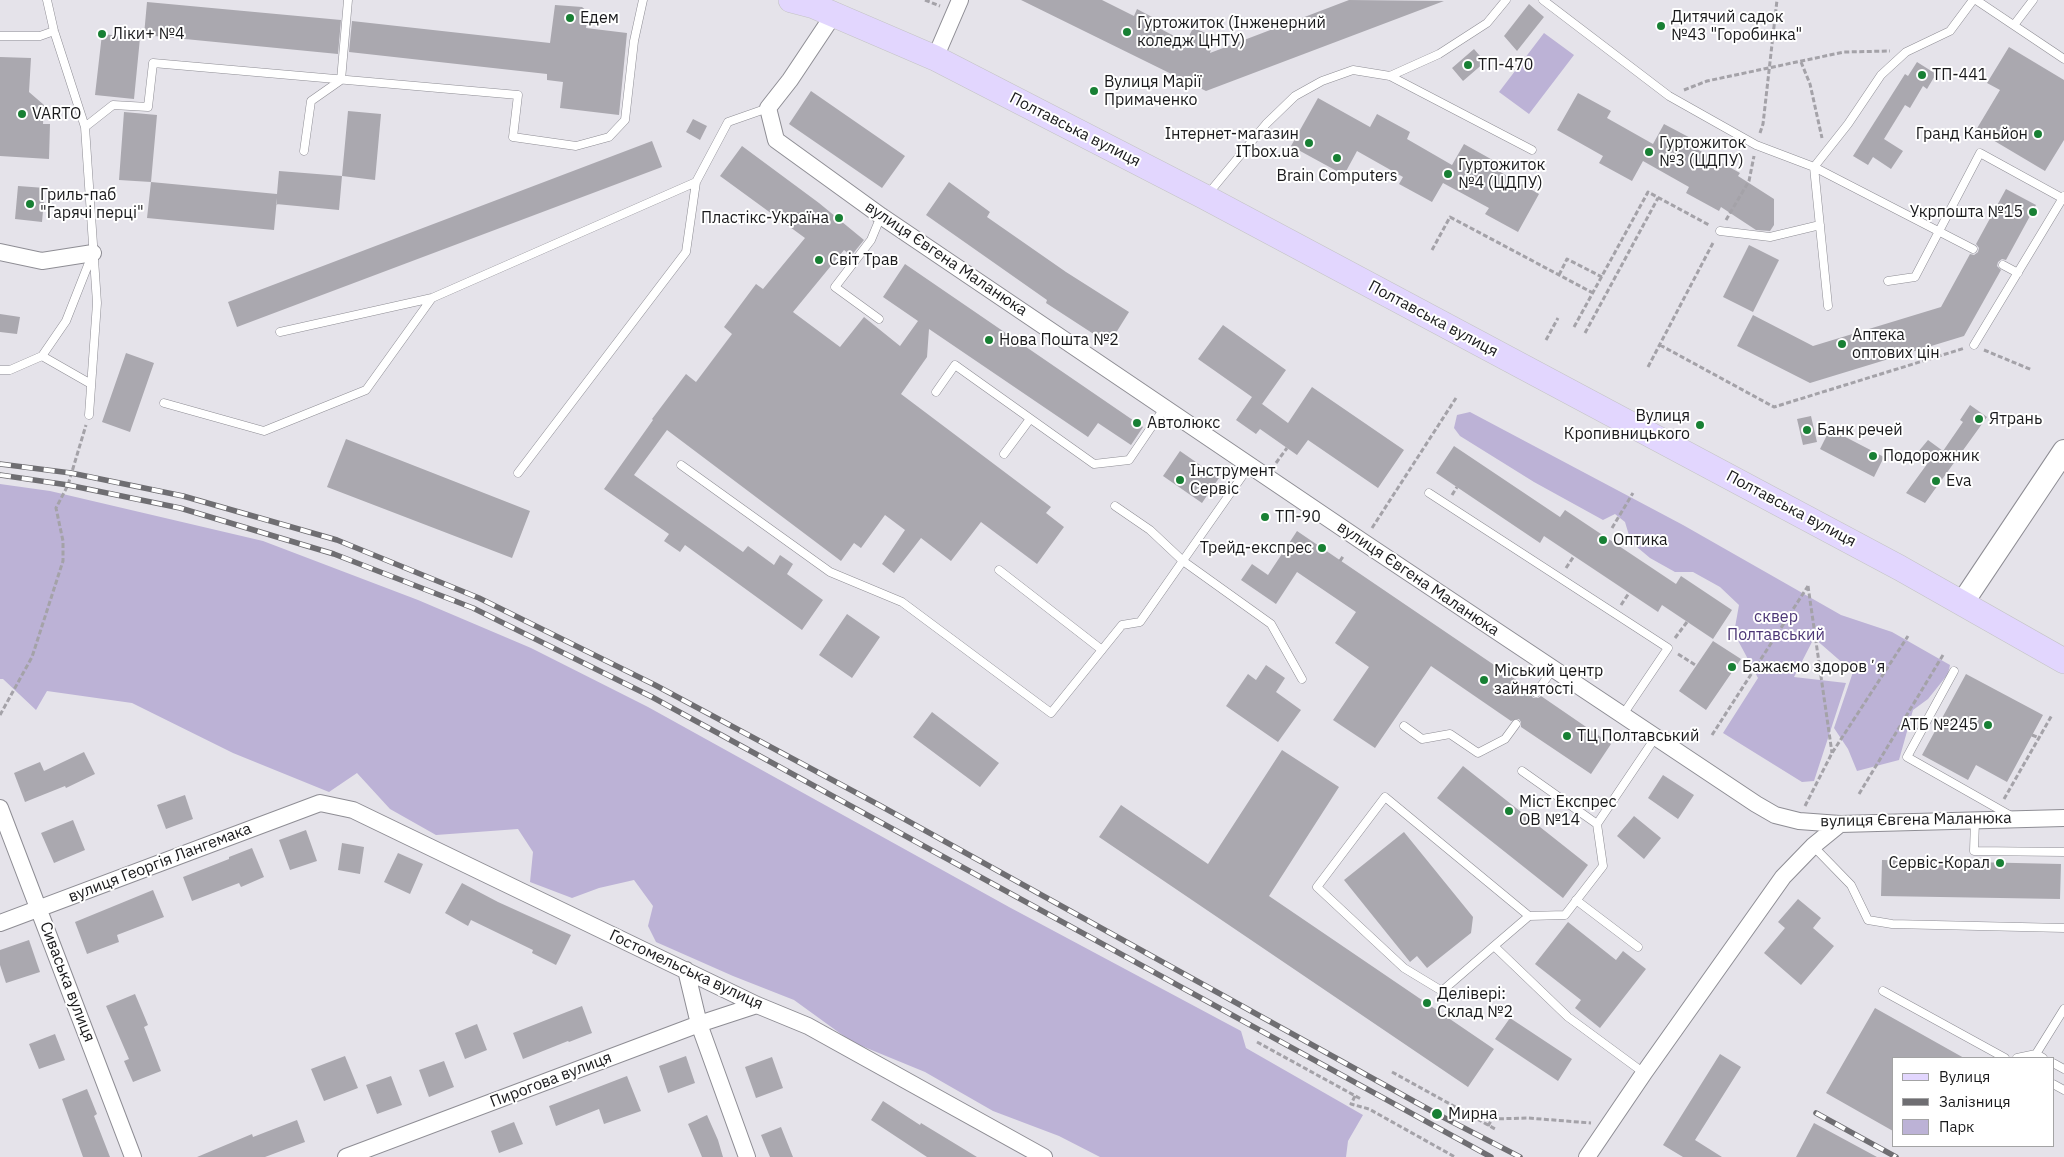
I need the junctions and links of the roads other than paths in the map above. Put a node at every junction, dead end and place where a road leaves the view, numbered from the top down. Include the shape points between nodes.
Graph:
1 (47, 0) edge
2 (348, 0) edge
3 (643, 0) edge
4 (960, 0) edge
5 (1506, 0) edge
6 (1543, 0) edge
7 (1975, 0) edge
8 (2033, 0) edge
9 (814, 5) edge
10 (2014, 25) junction
11 (54, 31) junction
12 (0, 36) edge
13 (935, 58) junction
14 (2064, 58) edge
15 (1390, 76) junction
16 (340, 80) junction
17 (768, 108) junction
18 (85, 127) junction
19 (1532, 150) dead end
20 (304, 151) dead end
21 (1814, 167) junction
22 (696, 182) junction
23 (1205, 197) junction
24 (2063, 197) edge
25 (881, 216) junction
26 (1820, 225) junction
27 (1720, 231) road end
28 (1939, 232) junction
29 (1973, 249) dead end
30 (0, 252) edge
31 (93, 254) junction
32 (2003, 265) dead end
33 (2018, 272) junction
34 (1888, 281) dead end
35 (432, 298) junction
36 (1828, 306) dead end
37 (879, 319) dead end
38 (280, 332) dead end
39 (1974, 345) road end
40 (42, 356) junction
41 (0, 370) edge
42 (91, 384) junction
43 (936, 392) dead end
44 (164, 403) dead end
45 (1165, 407) junction
46 (89, 415) road end
47 (1030, 419) junction
48 (2064, 451) edge
49 (1004, 454) dead end
50 (680, 465) dead end
51 (1250, 465) junction
52 (518, 473) dead end
53 (1429, 493) dead end
54 (1115, 506) dead end
55 (1183, 560) junction
56 (999, 570) dead end
57 (1963, 602) junction
58 (1102, 650) junction
59 (2064, 661) edge
60 (1553, 669) junction
61 (1954, 671) dead end
62 (1302, 678) dead end
63 (1536, 693) dead end
64 (1622, 716) junction
65 (1516, 724) dead end
66 (1404, 726) dead end
67 (1655, 738) junction
68 (1522, 771) dead end
69 (320, 803) joint
70 (0, 808) edge
71 (2064, 818) edge
72 (1975, 819) junction
73 (2015, 819) junction
74 (1597, 824) junction
75 (1840, 824) junction
76 (1813, 846) junction
77 (2064, 852) edge
78 (1576, 900) junction
79 (39, 908) junction
80 (1529, 916) junction
81 (0, 923) edge
82 (2064, 928) edge
83 (1494, 946) junction
84 (1638, 947) dead end
85 (686, 970) junction
86 (1883, 991) dead end
87 (757, 1004) junction
88 (2064, 1009) edge
89 (700, 1024) junction
90 (2040, 1056) edge
91 (2003, 1057) edge
92 (1644, 1073) junction
93 (133, 1157) edge
94 (346, 1157) edge
95 (747, 1157) edge
96 (1044, 1157) edge
97 (1588, 1157) edge

1 - 11 lane
2 - 16 lane
3 - 16 lane via 634,41 625,120 609,137 576,146 513,137 518,96
4 - 13 street
5 - 15 lane via 1487,23 1439,54
6 - 21 lane via 1669,96 1756,145
7 - 10 lane
7 - 21 lane via 1950,31 1906,52 1881,75
8 - 10 lane
9 - 13 main road, Полтавська вулиця
9 - 17 street via 790,80
10 - 14 lane
11 - 12 lane via 40,36
11 - 18 lane
13 - 23 main road, Полтавська вулиця
15 - 19 lane
15 - 23 lane via 1353,70 1322,81 1295,96 1266,124
16 - 18 lane via 153,63 148,107 113,105
16 - 20 lane via 311,101
17 - 22 lane via 728,122
17 - 25 street, вулиця Євгена Маланюка via 776,140
18 - 31 lane
21 - 26 lane
21 - 28 lane
22 - 35 lane
22 - 52 lane via 686,252
23 - 57 main road, Полтавська вулиця
24 - 28 lane via 1980,153
24 - 33 lane
25 - 37 lane via 871,240 835,287
25 - 45 street, вулиця Євгена Маланюка
26 - 27 lane via 1770,237
26 - 36 lane
28 - 29 lane
28 - 34 lane via 1915,277
30 - 31 street via 42,261
31 - 40 lane via 66,321
31 - 42 lane via 96,304
32 - 33 lane
33 - 39 lane
35 - 38 lane
35 - 44 lane via 366,390 264,431
40 - 41 lane via 10,370
40 - 42 lane
42 - 46 lane
43 - 47 lane via 955,365
45 - 47 lane via 1129,460 1094,464
45 - 51 street, вулиця Євгена Маланюка
47 - 49 lane
48 - 57 main road
50 - 58 lane via 830,572 902,602 1051,713
51 - 55 lane
51 - 60 street, вулиця Євгена Маланюка
53 - 64 lane via 1668,648
54 - 55 lane via 1150,530
55 - 58 lane via 1140,622 1122,625
55 - 62 lane via 1271,624
56 - 58 lane
57 - 59 main road, Полтавська вулиця
60 - 63 lane
60 - 64 street, вулиця Євгена Маланюка
61 - 73 lane via 1907,757
64 - 67 street, вулиця Євгена Маланюка
65 - 66 lane via 1505,739 1478,753 1450,734 1422,739
67 - 74 lane
67 - 75 street, вулиця Євгена Маланюка via 1775,815
68 - 74 lane
69 - 79 street, вулиця Георгія Лангемака
69 - 85 street, Гостомельська вулиця via 353,810
70 - 79 street, Сиваська вулиця
71 - 73 street, вулиця Євгена Маланюка
72 - 73 street, вулиця Євгена Маланюка
72 - 75 street, вулиця Євгена Маланюка
72 - 77 lane via 1974,851
74 - 78 lane via 1603,866
75 - 76 street
76 - 82 lane via 1851,885 1868,920 1892,924
76 - 92 street via 1783,877
78 - 80 lane via 1565,915
78 - 84 lane
79 - 81 street, вулиця Георгія Лангемака
79 - 93 street, Сиваська вулиця
80 - 83 lane
80 - 83 lane via 1385,797 1318,887 1404,968 1442,991
83 - 92 lane via 1568,1017
85 - 87 street, Гостомельська вулиця
85 - 89 street
86 - 91 lane
87 - 89 street, Пирогова вулиця
87 - 96 street, Гостомельська вулиця via 808,1026
88 - 90 lane
89 - 94 street, Пирогова вулиця
89 - 95 street
92 - 97 street

